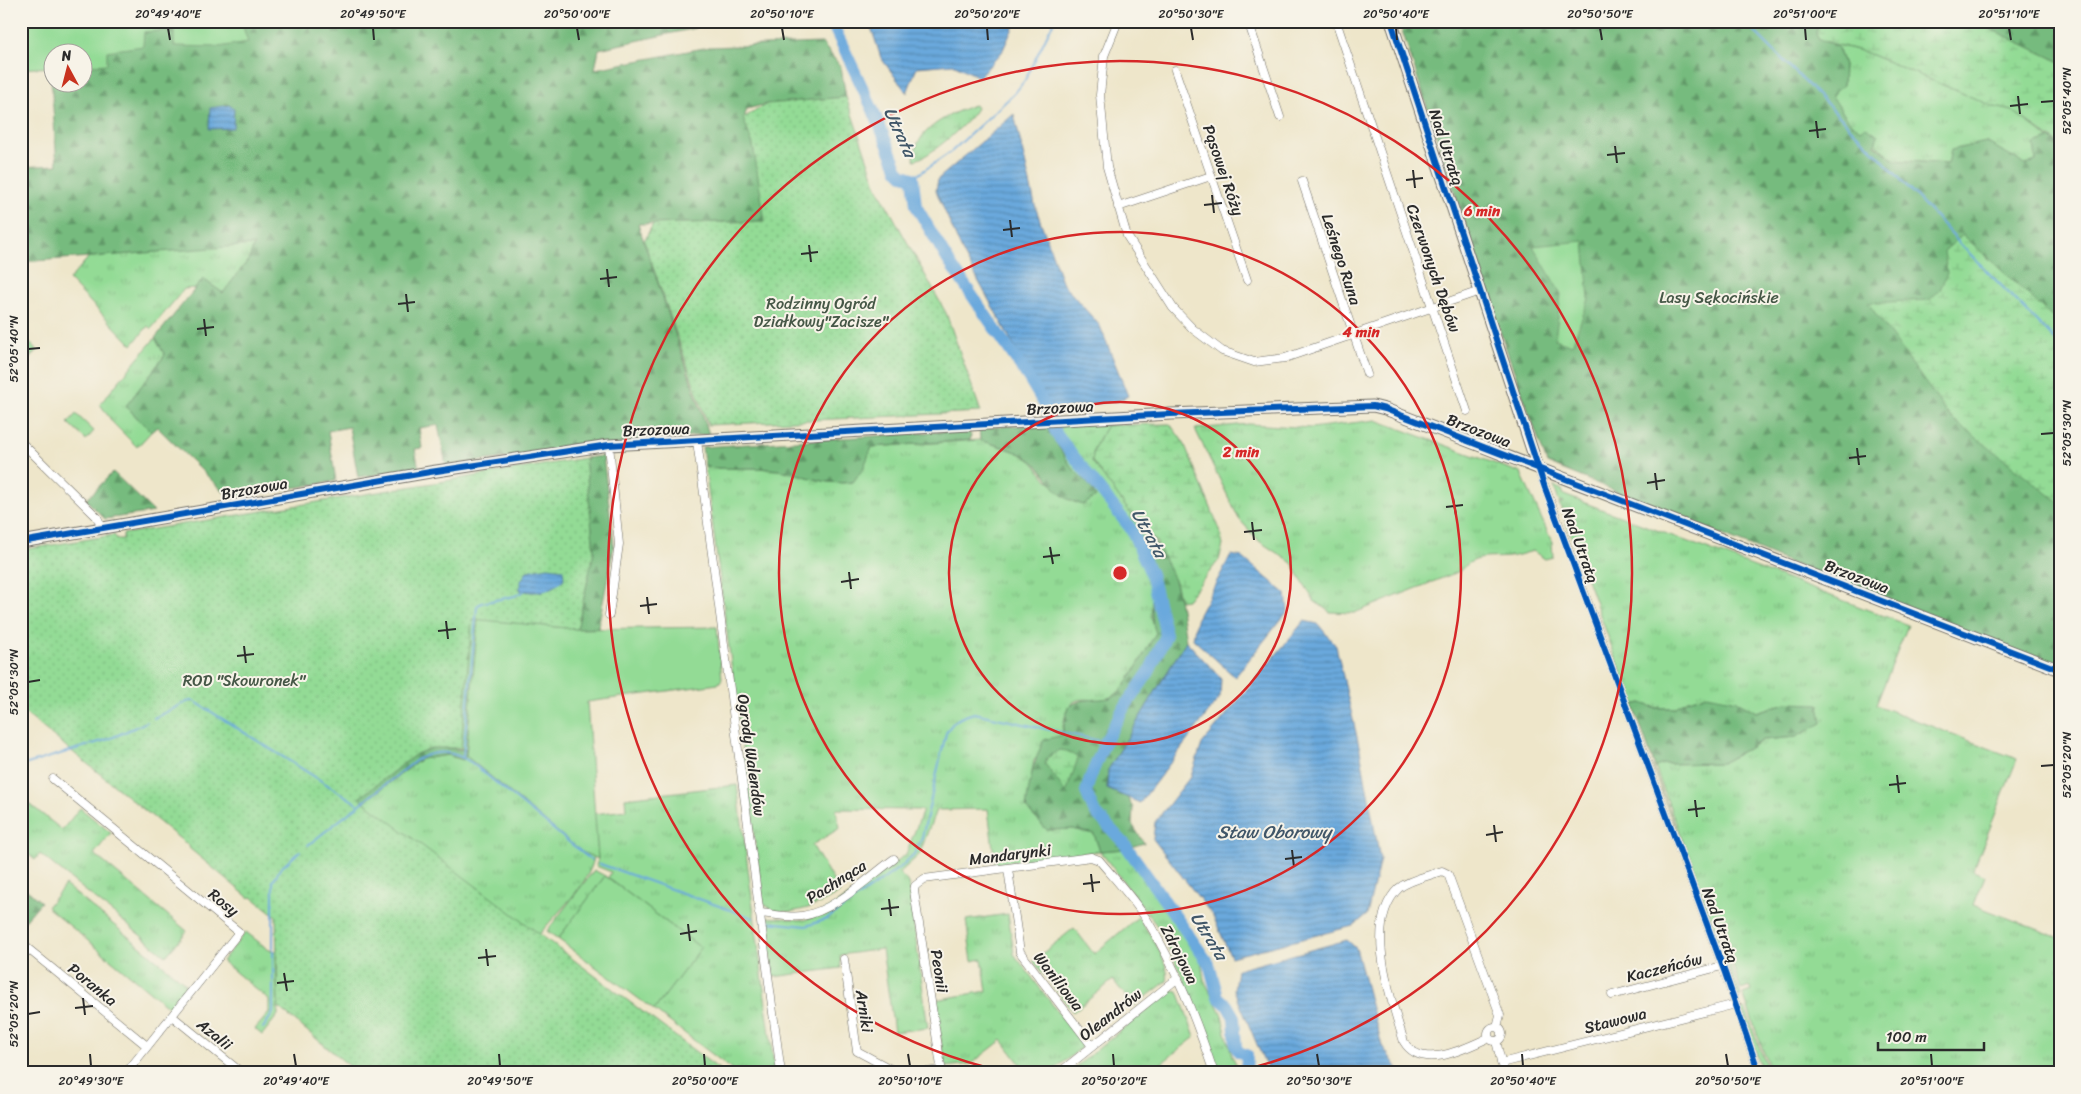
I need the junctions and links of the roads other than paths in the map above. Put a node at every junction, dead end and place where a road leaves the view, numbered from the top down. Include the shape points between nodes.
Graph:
1 (1118, 21) edge
2 (1248, 21) edge
3 (1336, 21) edge
4 (1392, 21) edge
5 (1174, 70) dead end
6 (1280, 116) dead end
7 (1211, 176) junction
8 (1302, 181) dead end
9 (1118, 207) junction
10 (1247, 280) dead end
11 (1480, 291) junction
12 (1433, 306) junction
13 (1352, 334) junction
14 (1367, 374) dead end
15 (1467, 411) dead end
16 (697, 441) junction
17 (21, 442) edge
18 (609, 445) junction
19 (1538, 468) junction
20 (102, 528) junction
21 (21, 542) edge
22 (609, 615) dead end
23 (2060, 670) edge
24 (53, 779) dead end
25 (894, 859) dead end
26 (1100, 860) joint
27 (1008, 869) junction
28 (924, 878) joint
29 (759, 913) junction
30 (21, 943) edge
31 (844, 959) dead end
32 (1722, 966) junction
33 (1178, 978) junction
34 (1612, 994) dead end
35 (1736, 1004) junction
36 (172, 1016) junction
37 (1497, 1027) junction
38 (1492, 1040) junction
39 (147, 1046) junction
40 (1092, 1046) junction
41 (1501, 1063) junction
42 (941, 1071) edge
43 (126, 1073) edge
44 (242, 1073) edge
45 (781, 1073) edge
46 (898, 1073) edge
47 (917, 1073) edge
48 (1059, 1073) edge
49 (1214, 1073) edge
50 (1504, 1073) edge
51 (1759, 1073) edge

1 - 9 street via 1104,56 1100,95 1107,167
2 - 6 street
3 - 12 street, Czerwonych Dębów
4 - 11 street, Nad Utratą
5 - 7 street, Pąsowej Róży
7 - 9 street
7 - 10 street, Pąsowej Róży
8 - 13 street, Leśnego Runa
9 - 13 street via 1127,236 1173,308 1193,329 1222,351 1254,362 1285,358
11 - 12 street
11 - 19 street, Nad Utratą
12 - 13 street
12 - 15 street, Czerwonych Dębów
13 - 14 street, Leśnego Runa
16 - 18 street, Brzozowa
16 - 19 street, Brzozowa via 1373,406
16 - 29 street, Ogrody Walendów
17 - 20 street via 97,517
18 - 20 street, Brzozowa
18 - 22 street via 618,544
19 - 23 street, Brzozowa
19 - 32 street, Nad Utratą
20 - 21 street, Brzozowa
24 - 36 street, Rosy via 238,932
25 - 29 street, Pachnąca via 843,897 816,912 794,916
26 - 27 street, Mandarynki via 1091,857
26 - 33 street, Zdrojowa via 1146,919
27 - 28 street, Mandarynki
27 - 40 street, Waniliowa via 1020,952
28 - 42 street, Peonii via 914,891
29 - 45 street, Ogrody Walendów
30 - 39 street, Poranka
31 - 46 street, Arniki via 858,1051
32 - 34 street, Kaczeńców
32 - 35 street, Nad Utratą
33 - 40 street, Oleandrów
33 - 49 street, Zdrojowa
35 - 41 street, Stawowa
35 - 51 street, Nad Utratą
36 - 39 street, Rosy
36 - 44 street, Azalii
37 - 38 street via 1490,1028
37 - 38 street via 1502,1038
37 - 38 street via 1500,1015 1448,874 1442,871 1400,888 1390,900 1381,930 1381,950 1386,978 1409,1051 1422,1057 1435,1057
38 - 41 street
39 - 43 street, Rosy
40 - 48 street, Oleandrów
41 - 50 street
42 - 47 street

